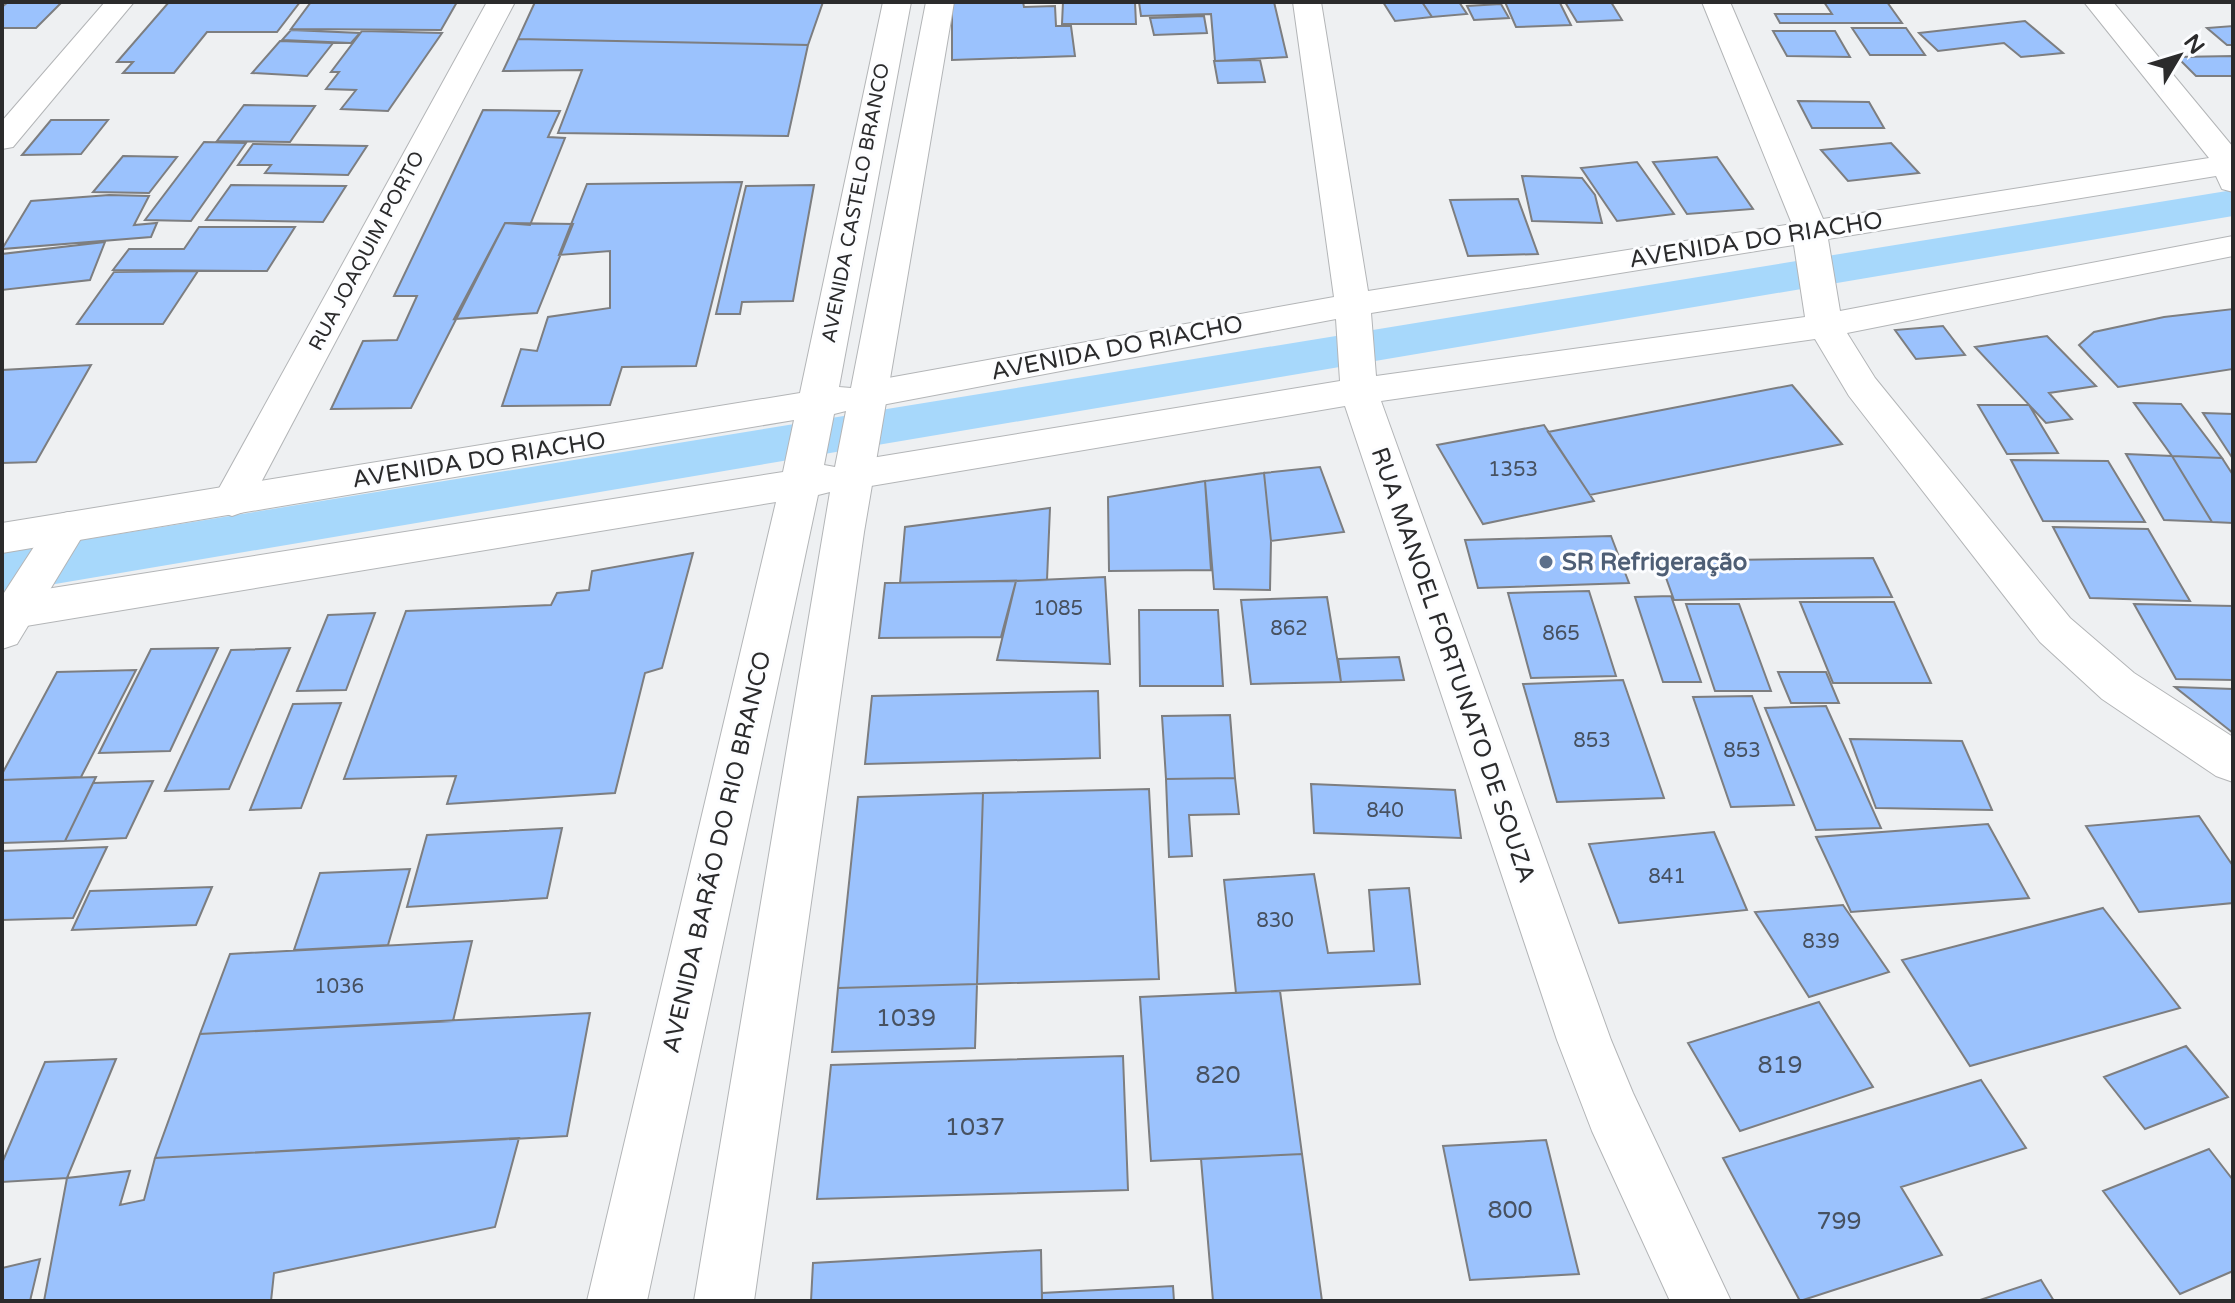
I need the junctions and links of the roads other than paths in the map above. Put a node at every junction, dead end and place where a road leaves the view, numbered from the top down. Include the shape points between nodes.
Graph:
1 (120, 2) edge
2 (501, 2) edge
3 (897, 2) edge
4 (940, 2) edge
5 (1307, 2) edge
6 (1716, 2) edge
7 (2098, 2) edge
8 (2, 140) edge
9 (2232, 170) edge
10 (1811, 242) junction
11 (2233, 246) edge
12 (1353, 305) junction
13 (1821, 310) junction
14 (1359, 391) junction
15 (865, 405) junction
16 (809, 442) junction
17 (856, 464) junction
18 (232, 501) junction
19 (62, 535) junction
20 (2, 538) edge
21 (12, 611) edge
22 (2233, 762) edge
23 (617, 1301) edge
24 (724, 1301) edge
25 (1701, 1301) edge

1 - 8 street
2 - 18 street, RUA JOAQUIM PORTO
3 - 16 street, AVENIDA CASTELO BRANCO
4 - 15 street, AVENIDA CASTELO BRANCO
5 - 12 street, RUA MANOEL FORTUNATO DE SOUZA
6 - 10 street
7 - 9 street
9 - 10 street, AVENIDA DO RIACHO
10 - 12 street, AVENIDA DO RIACHO
10 - 13 street
11 - 13 street, AVENIDA DO RIACHO
12 - 14 street, RUA MANOEL FORTUNATO DE SOUZA
12 - 15 street, AVENIDA DO RIACHO
13 - 14 street, AVENIDA DO RIACHO
13 - 22 street via 1862,387 2055,630 2118,686
14 - 17 street, AVENIDA DO RIACHO
14 - 25 street, RUA MANOEL FORTUNATO DE SOUZA via 1584,1040
15 - 16 street, AVENIDA DO RIACHO
15 - 17 street
16 - 17 street, AVENIDA DO RIACHO
16 - 18 street, AVENIDA DO RIACHO
16 - 21 street, AVENIDA DO RIACHO
16 - 23 street, AVENIDA BARÃO DO RIO BRANCO
17 - 24 street
18 - 19 street, AVENIDA DO RIACHO
19 - 20 street, AVENIDA DO RIACHO
19 - 21 street

